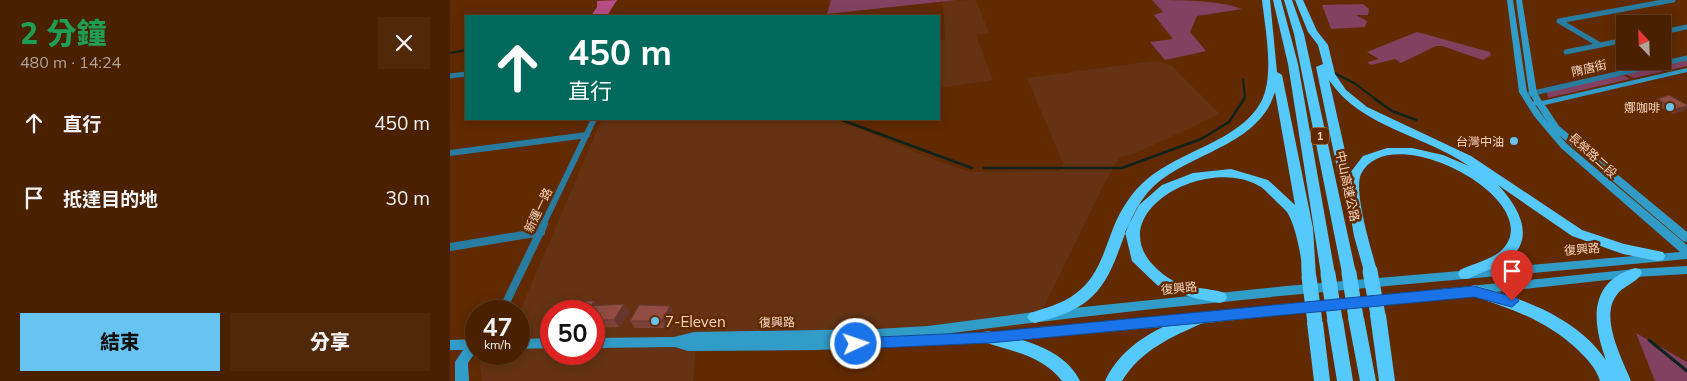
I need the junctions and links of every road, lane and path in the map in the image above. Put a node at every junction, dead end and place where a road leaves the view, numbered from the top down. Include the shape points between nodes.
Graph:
1 (1266, 0) edge
2 (1277, 0) edge
3 (1288, 0) edge
4 (1299, 0) edge
5 (1510, 0) edge
6 (1519, 0) edge
7 (1673, 0) edge
8 (1518, 22) junction
9 (1687, 27) edge
10 (1671, 30) edge
11 (1313, 32) junction
12 (1271, 42) junction
13 (1616, 42) edge
14 (1600, 45) junction
15 (1566, 52) dead end
16 (1687, 58) edge
17 (1687, 70) edge
18 (465, 74) edge
19 (450, 76) edge
20 (1528, 97) junction
21 (1540, 104) junction
22 (594, 120) edge
23 (587, 135) junction
24 (450, 154) edge
25 (1356, 210) junction
26 (541, 232) junction
27 (1687, 238) edge
28 (450, 247) edge
29 (1687, 251) edge
30 (1307, 255) junction
31 (1687, 255) edge
32 (1658, 256) junction
33 (1687, 270) edge
34 (1635, 273) junction
35 (1465, 274) junction
36 (1474, 291) junction
37 (1220, 297) junction
38 (507, 300) edge
39 (1035, 317) junction
40 (1198, 319) junction
41 (989, 337) junction
42 (1383, 340) junction
43 (674, 342) junction
44 (605, 343) edge
45 (465, 344) edge
46 (450, 345) edge
47 (465, 357) edge
48 (462, 381) edge
49 (1072, 381) edge
50 (1113, 381) edge
51 (1322, 381) edge
52 (1344, 381) edge
53 (1368, 381) edge
54 (1388, 381) edge
55 (1397, 381) edge
56 (1608, 381) edge
57 (1623, 381) edge

1 - 12 highway
2 - 52 highway, 1, bridge via 1293,64
3 - 53 highway, 中山高速公路 / 1, bridge via 1301,43
4 - 11 highway
5 - 8 main road, 長榮路二段
6 - 8 main road, 長榮路二段
7 - 14 street via 1559,21
8 - 20 main road, 長榮路二段
9 - 10 street
11 - 25 highway via 1345,183
11 - 32 highway via 1323,45 1335,83 1363,109 1475,164 1577,233 1606,245
12 - 30 highway via 1306,228
12 - 39 highway via 1273,77 1260,111 1241,128 1151,182 1126,216 1099,280 1085,295
13 - 14 street
14 - 15 street
16 - 20 street, 隋唐街
17 - 21 main road, 隋唐街
18 - 19 street
20 - 21 main road, 長榮路二段
20 - 29 main road, 長榮路二段 via 1545,127 1564,146
21 - 27 main road, 長榮路二段 via 1556,128 1573,144
22 - 23 street, 新運一路
23 - 24 street
23 - 26 street, 新運一路
25 - 35 highway via 1354,175 1360,165 1379,155 1422,153 1468,168 1508,203 1517,229 1509,251 1491,264
25 - 42 highway, bridge
26 - 28 street
26 - 38 street, 新運一路
30 - 37 highway via 1292,210 1261,182 1222,173 1202,174 1177,182 1153,197 1142,209 1133,229 1134,251 1145,269 1163,282 1194,293
30 - 51 highway, bridge
31 - 32 main road, 復興路
32 - 35 main road, 復興路
33 - 34 main road, 復興路
34 - 36 main road, 復興路
34 - 57 highway via 1615,286 1604,306 1603,319
35 - 37 main road, 復興路
36 - 40 main road, 復興路
36 - 56 highway via 1512,301 1543,314 1570,332 1593,354
37 - 39 main road, 復興路
39 - 43 main road, 復興路 via 920,332 694,337
40 - 41 main road, 復興路
40 - 50 highway via 1158,335 1139,348 1123,364
41 - 43 main road, 復興路 via 818,345 688,346
41 - 49 highway via 1047,357 1064,369
42 - 54 highway via 1382,357
42 - 55 highway
43 - 44 main road, 復興路
45 - 46 main road
47 - 48 main road via 461,362

